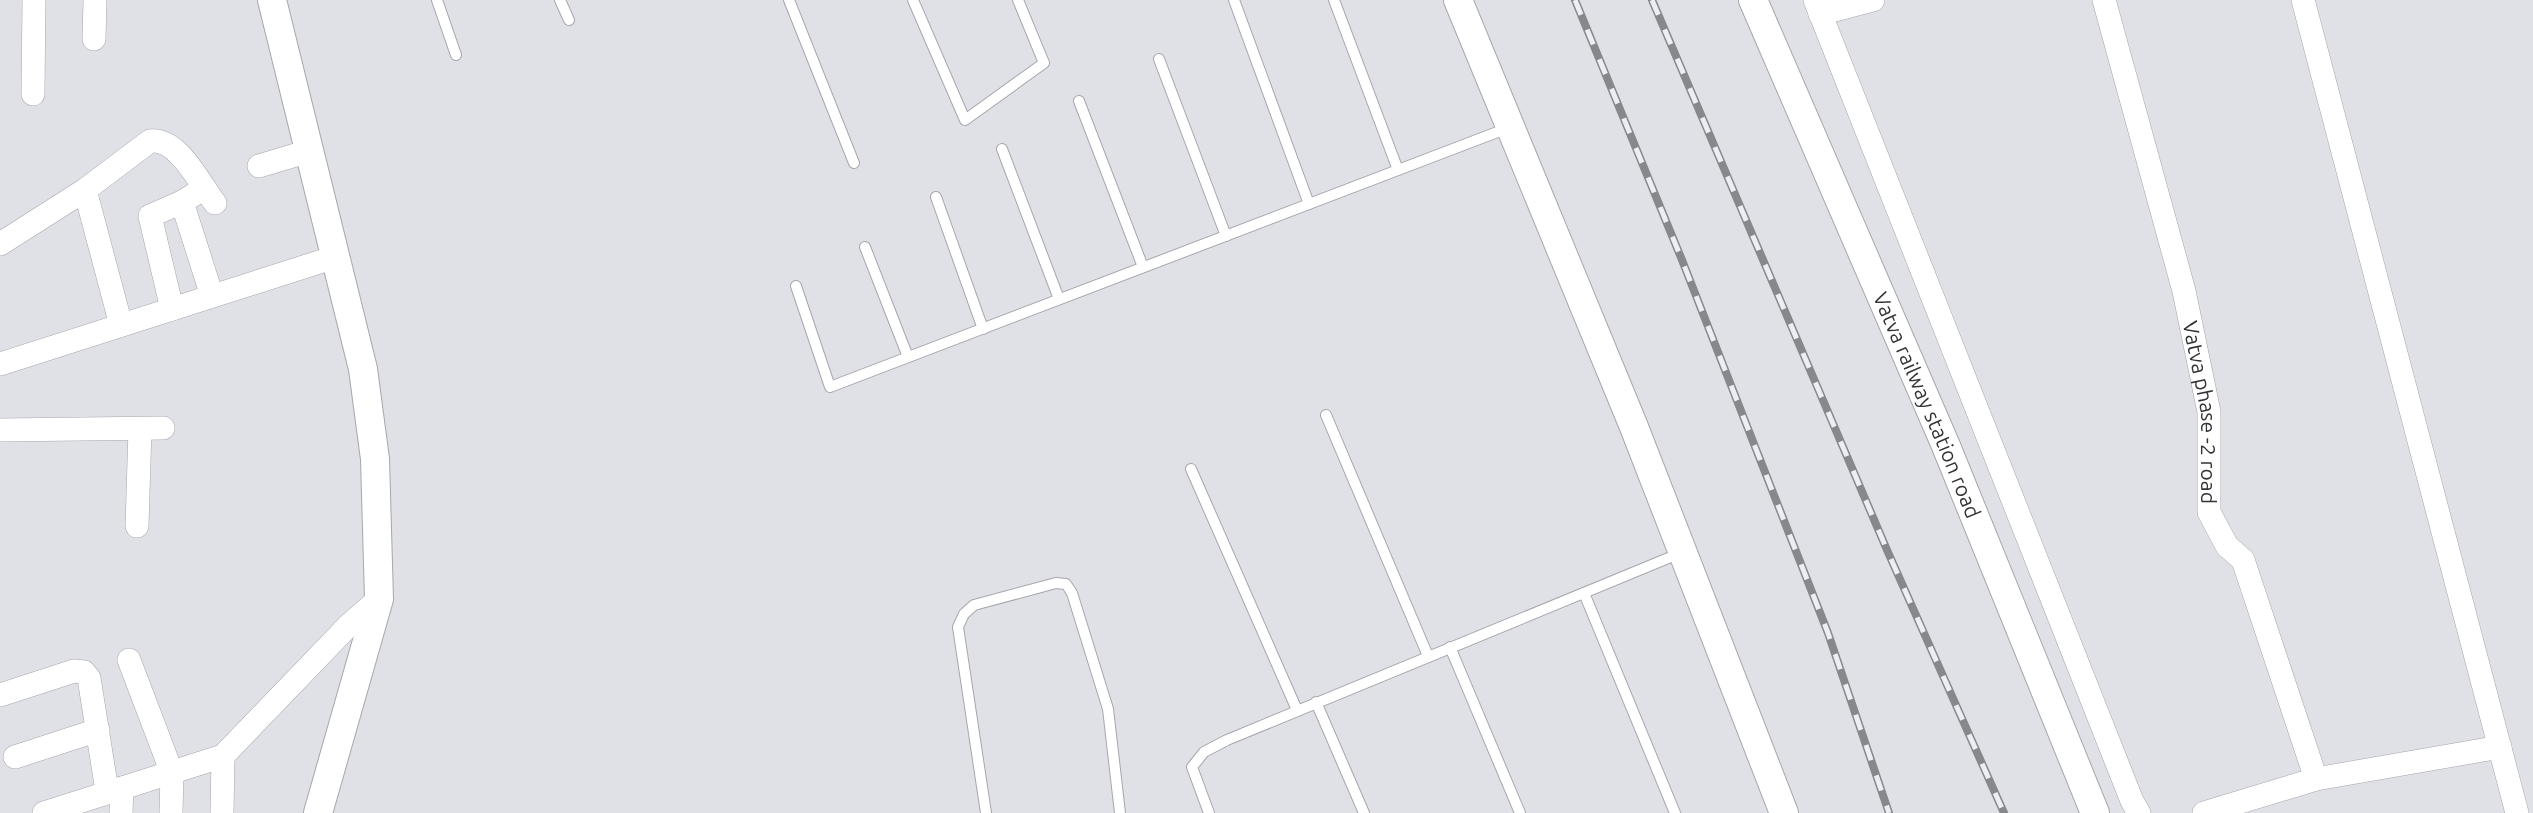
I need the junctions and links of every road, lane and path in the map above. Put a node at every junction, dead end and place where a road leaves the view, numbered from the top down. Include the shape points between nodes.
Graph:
1 (34, 0) edge
2 (95, 0) edge
3 (272, 0) edge
4 (437, 0) edge
5 (560, 0) edge
6 (789, 0) edge
7 (913, 0) edge
8 (1018, 0) edge
9 (1234, 0) edge
10 (1334, 0) edge
11 (1458, 0) edge
12 (1754, 0) edge
13 (1873, 0) edge
14 (2104, 0) edge
15 (2303, 0) edge
16 (1817, 7) edge
17 (569, 20) dead end
18 (94, 39) dead end
19 (456, 55) dead end
20 (1159, 59) dead end
21 (33, 94) dead end
22 (1079, 101) dead end
23 (1511, 127) junction
24 (1002, 149) dead end
25 (309, 151) junction
26 (854, 163) dead end
27 (259, 166) dead end
28 (1398, 170) junction
29 (85, 190) junction
30 (936, 197) dead end
31 (182, 202) junction
32 (1309, 204) junction
33 (1226, 236) junction
34 (0, 244) edge
35 (865, 247) dead end
36 (335, 257) junction
37 (1143, 267) junction
38 (796, 286) dead end
39 (212, 296) junction
40 (1059, 299) junction
41 (172, 309) junction
42 (121, 325) junction
43 (983, 329) junction
44 (908, 357) junction
45 (0, 364) edge
46 (1326, 415) dead end
47 (163, 428) dead end
48 (140, 429) junction
49 (0, 430) edge
50 (1191, 469) dead end
51 (137, 526) dead end
52 (1683, 552) junction
53 (1584, 593) junction
54 (379, 599) junction
55 (1450, 648) junction
56 (1428, 656) junction
57 (129, 660) dead end
58 (0, 695) edge
59 (1316, 702) junction
60 (1297, 710) junction
61 (98, 730) junction
62 (2500, 747) junction
63 (223, 756) junction
64 (15, 757) dead end
65 (172, 773) junction
66 (2316, 779) junction
67 (115, 790) junction
68 (66, 809) edge
69 (44, 813) edge
70 (121, 813) edge
71 (172, 813) edge
72 (222, 813) edge
73 (318, 813) edge
74 (986, 813) edge
75 (1120, 813) edge
76 (1209, 813) edge
77 (1364, 813) edge
78 (1520, 813) edge
79 (1675, 813) edge
80 (1784, 813) edge
81 (2095, 813) edge
82 (2139, 813) edge
83 (2204, 813) edge
84 (2517, 813) edge

1 - 21 street
2 - 18 street
3 - 25 street
4 - 19 lane
5 - 17 lane
6 - 26 lane
7 - 8 lane via 965,120 1045,63
9 - 32 lane
10 - 28 lane
11 - 23 street
12 - 81 street, Vatva railway station road via 1946,446
13 - 16 street
14 - 66 street, Vatva phase -2 road via 2185,291 2209,412 2209,512 2227,546 2243,560
15 - 62 street
16 - 82 street
20 - 33 lane
22 - 37 lane
23 - 28 lane
23 - 52 street
24 - 40 lane
25 - 27 street
25 - 36 street
28 - 32 lane
29 - 31 street via 150,141 160,140 173,147 209,196
29 - 34 street
29 - 42 street
30 - 43 lane
31 - 39 street
31 - 41 street via 150,216
32 - 33 lane
33 - 37 lane
35 - 44 lane
36 - 39 street
36 - 54 street via 371,414
37 - 40 lane
38 - 44 lane via 830,387
39 - 41 street
40 - 43 lane
41 - 42 street
42 - 45 street
43 - 44 lane
46 - 56 lane
47 - 48 street
48 - 49 street
48 - 51 street
50 - 60 lane
52 - 53 lane
52 - 80 street
53 - 55 lane
53 - 79 lane
54 - 63 street
54 - 73 street
55 - 56 lane
55 - 78 lane
56 - 59 lane
57 - 65 street
58 - 61 street via 74,671 84,672
59 - 60 lane
59 - 77 lane
60 - 76 lane via 1227,740 1195,760 1192,773
61 - 64 street
61 - 67 street
62 - 66 street
62 - 84 street
63 - 65 street
63 - 72 street
65 - 67 street
65 - 71 street
66 - 83 street
67 - 68 street
67 - 70 street
68 - 69 street
74 - 75 lane via 958,626 974,605 1056,583 1066,584 1072,593 1108,709

